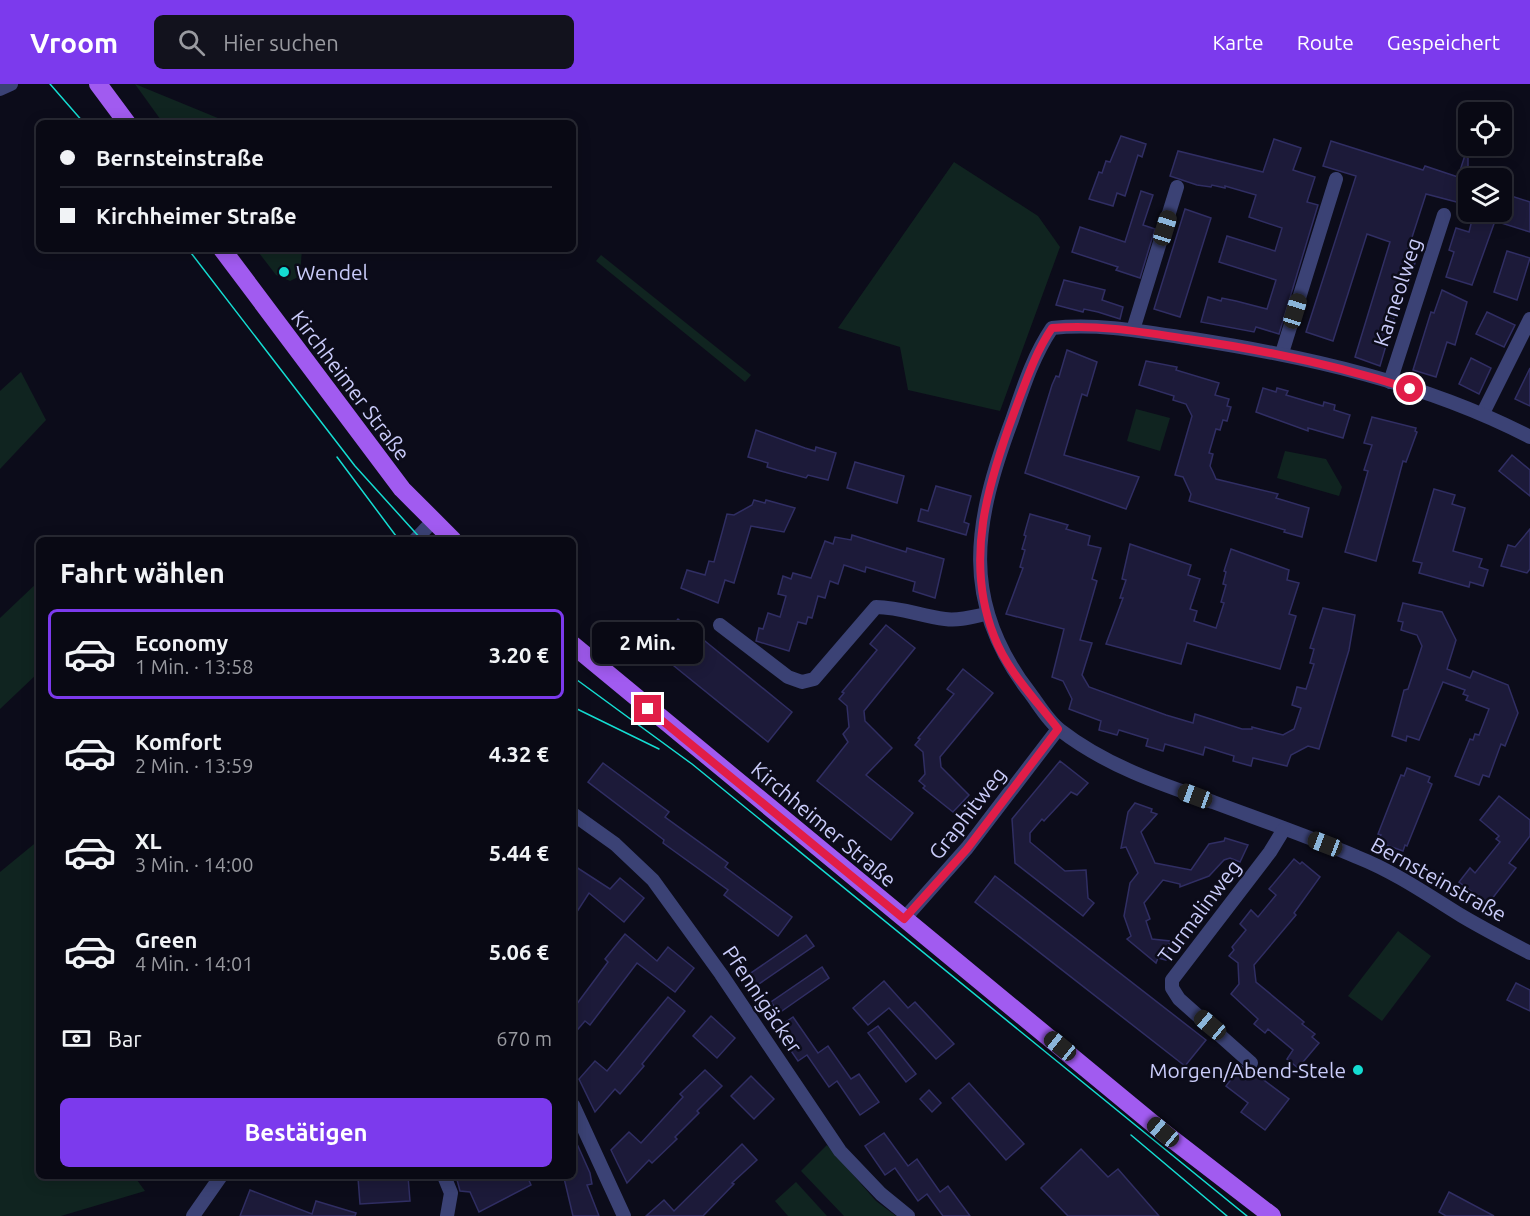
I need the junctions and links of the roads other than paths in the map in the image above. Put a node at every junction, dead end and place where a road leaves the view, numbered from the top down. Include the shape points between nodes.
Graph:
1 (11, 84) edge
2 (98, 84) edge
3 (0, 89) edge
4 (125, 120) edge
5 (1336, 179) dead end
6 (1177, 187) dead end
7 (1444, 215) dead end
8 (224, 252) edge
9 (1530, 319) edge
10 (1133, 330) junction
11 (1282, 353) junction
12 (1390, 382) junction
13 (1483, 413) junction
14 (1530, 437) edge
15 (433, 521) junction
16 (419, 537) edge
17 (450, 537) edge
18 (986, 614) junction
19 (720, 625) dead end
20 (576, 647) edge
21 (1058, 729) junction
22 (576, 816) edge
23 (1284, 829) junction
24 (904, 919) junction
25 (1530, 953) edge
26 (1251, 1063) dead end
27 (576, 1112) edge
28 (219, 1179) edge
29 (445, 1179) edge
30 (193, 1216) edge
31 (447, 1216) edge
32 (624, 1216) edge
33 (908, 1216) edge
34 (1272, 1216) edge

1 - 3 street
2 - 4 main road
5 - 11 street
6 - 10 street
7 - 12 street, Karneolweg
8 - 15 main road, Kirchheimer Straße via 345,416 402,489
9 - 13 street
10 - 11 street, Bernsteinstraße
10 - 18 street, Bernsteinstraße via 1080,325 1052,328 1037,350 997,459 982,520 980,569
11 - 12 street, Bernsteinstraße
12 - 13 street, Bernsteinstraße
13 - 14 street, Bernsteinstraße
15 - 16 street
15 - 17 main road, Kirchheimer Straße
18 - 19 street via 956,620 876,607 814,679 802,682 788,677
18 - 21 street, Bernsteinstraße via 1012,670
20 - 24 main road, Kirchheimer Straße
21 - 23 street, Bernsteinstraße via 1140,776
21 - 24 street, Graphitweg via 967,849
22 - 33 street, Pfennigäcker via 608,838 653,880 840,1151
23 - 25 street, Bernsteinstraße via 1360,858 1408,882
23 - 26 street, Turmalinweg via 1172,980 1179,999
24 - 34 main road, Kirchheimer Straße via 1163,1132
27 - 32 street
28 - 30 street
29 - 31 street via 451,1193

